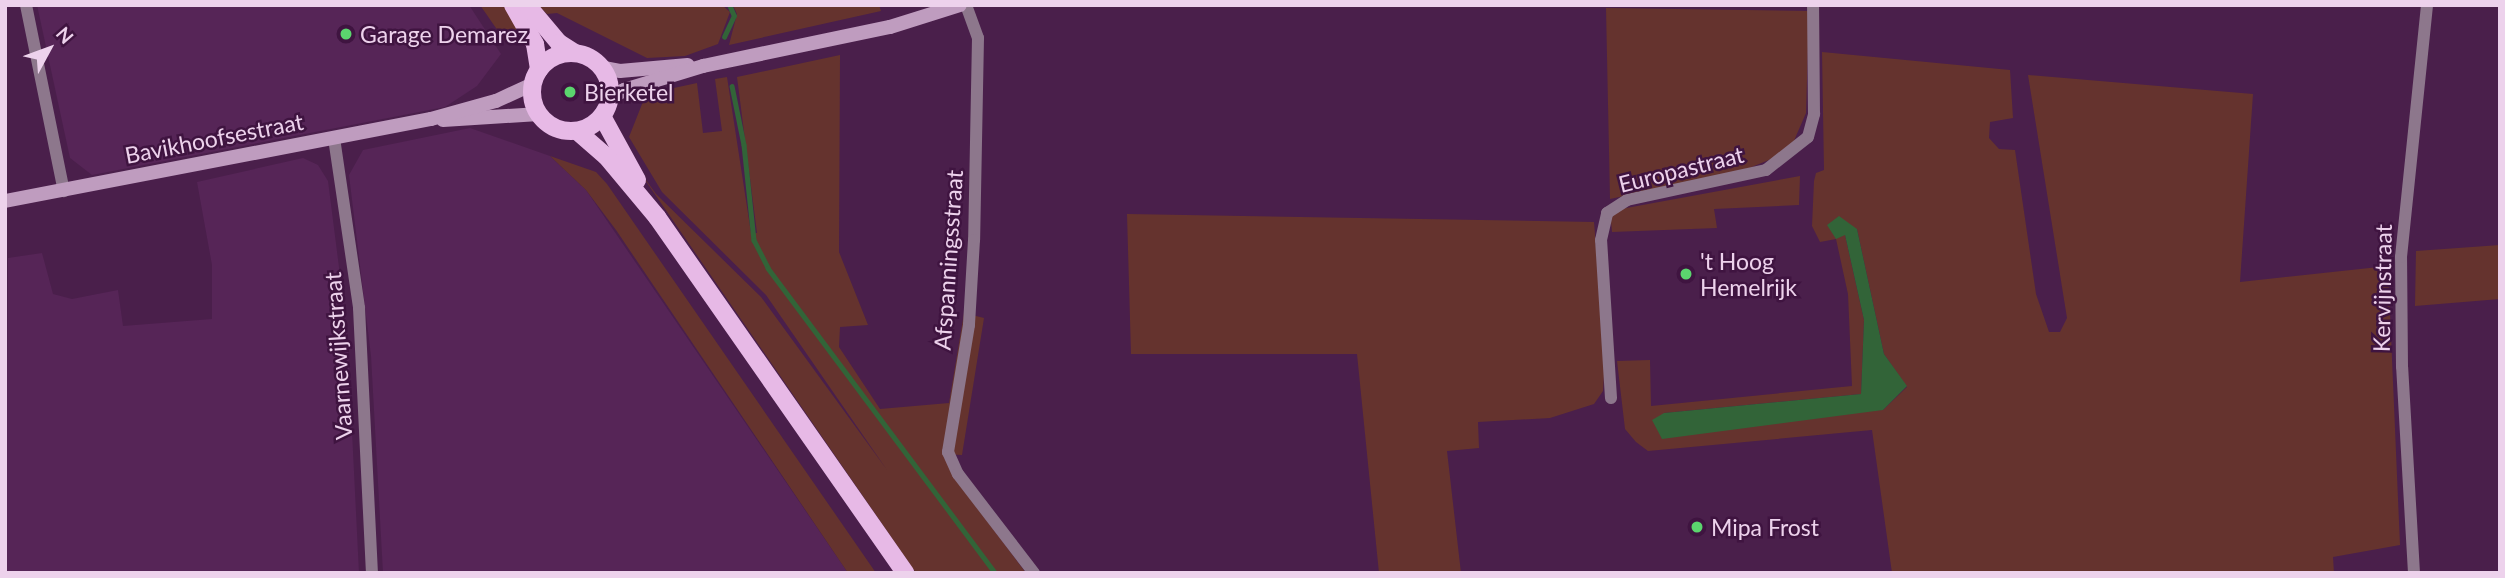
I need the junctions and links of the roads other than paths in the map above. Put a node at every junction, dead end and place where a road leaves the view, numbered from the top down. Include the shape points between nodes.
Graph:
1 (26, 5) edge
2 (513, 5) edge
3 (527, 5) edge
4 (960, 5) edge
5 (966, 5) edge
6 (1813, 5) edge
7 (2427, 5) edge
8 (575, 53) junction
9 (703, 66) junction
10 (600, 67) junction
11 (536, 77) junction
12 (609, 99) junction
13 (539, 114) junction
14 (602, 116) junction
15 (431, 119) junction
16 (577, 131) junction
17 (334, 138) junction
18 (64, 191) junction
19 (5, 201) edge
20 (657, 217) junction
21 (1611, 398) dead end
22 (372, 573) edge
23 (905, 573) edge
24 (1034, 573) edge
25 (2414, 573) edge

1 - 18 street
2 - 11 main road via 535,44
3 - 8 main road via 559,43
4 - 9 street via 890,27
5 - 24 street, Afspanningsstraat via 978,38 974,240 969,325 948,452 958,474
6 - 21 street, Europastraat via 1814,114 1808,137 1766,170 1626,200 1607,213 1601,240
7 - 25 street, Kervijnstraat via 2401,257 2402,367
8 - 10 main road
8 - 11 main road via 548,61
9 - 10 street via 620,71
9 - 12 street via 624,90
10 - 12 main road via 608,81
11 - 13 main road via 533,100
11 - 15 street, Bavikhoofsestraat via 496,102
12 - 14 main road
13 - 15 street, Bavikhoofsestraat via 523,112 469,122
13 - 16 main road via 554,128
14 - 16 main road
14 - 20 main road
15 - 17 street, Bavikhoofsestraat
16 - 20 main road via 607,156
17 - 18 street, Bavikhoofsestraat
17 - 22 street, Vaarnewijkstraat via 359,308
18 - 19 street, Bavikhoofsestraat
20 - 23 main road

